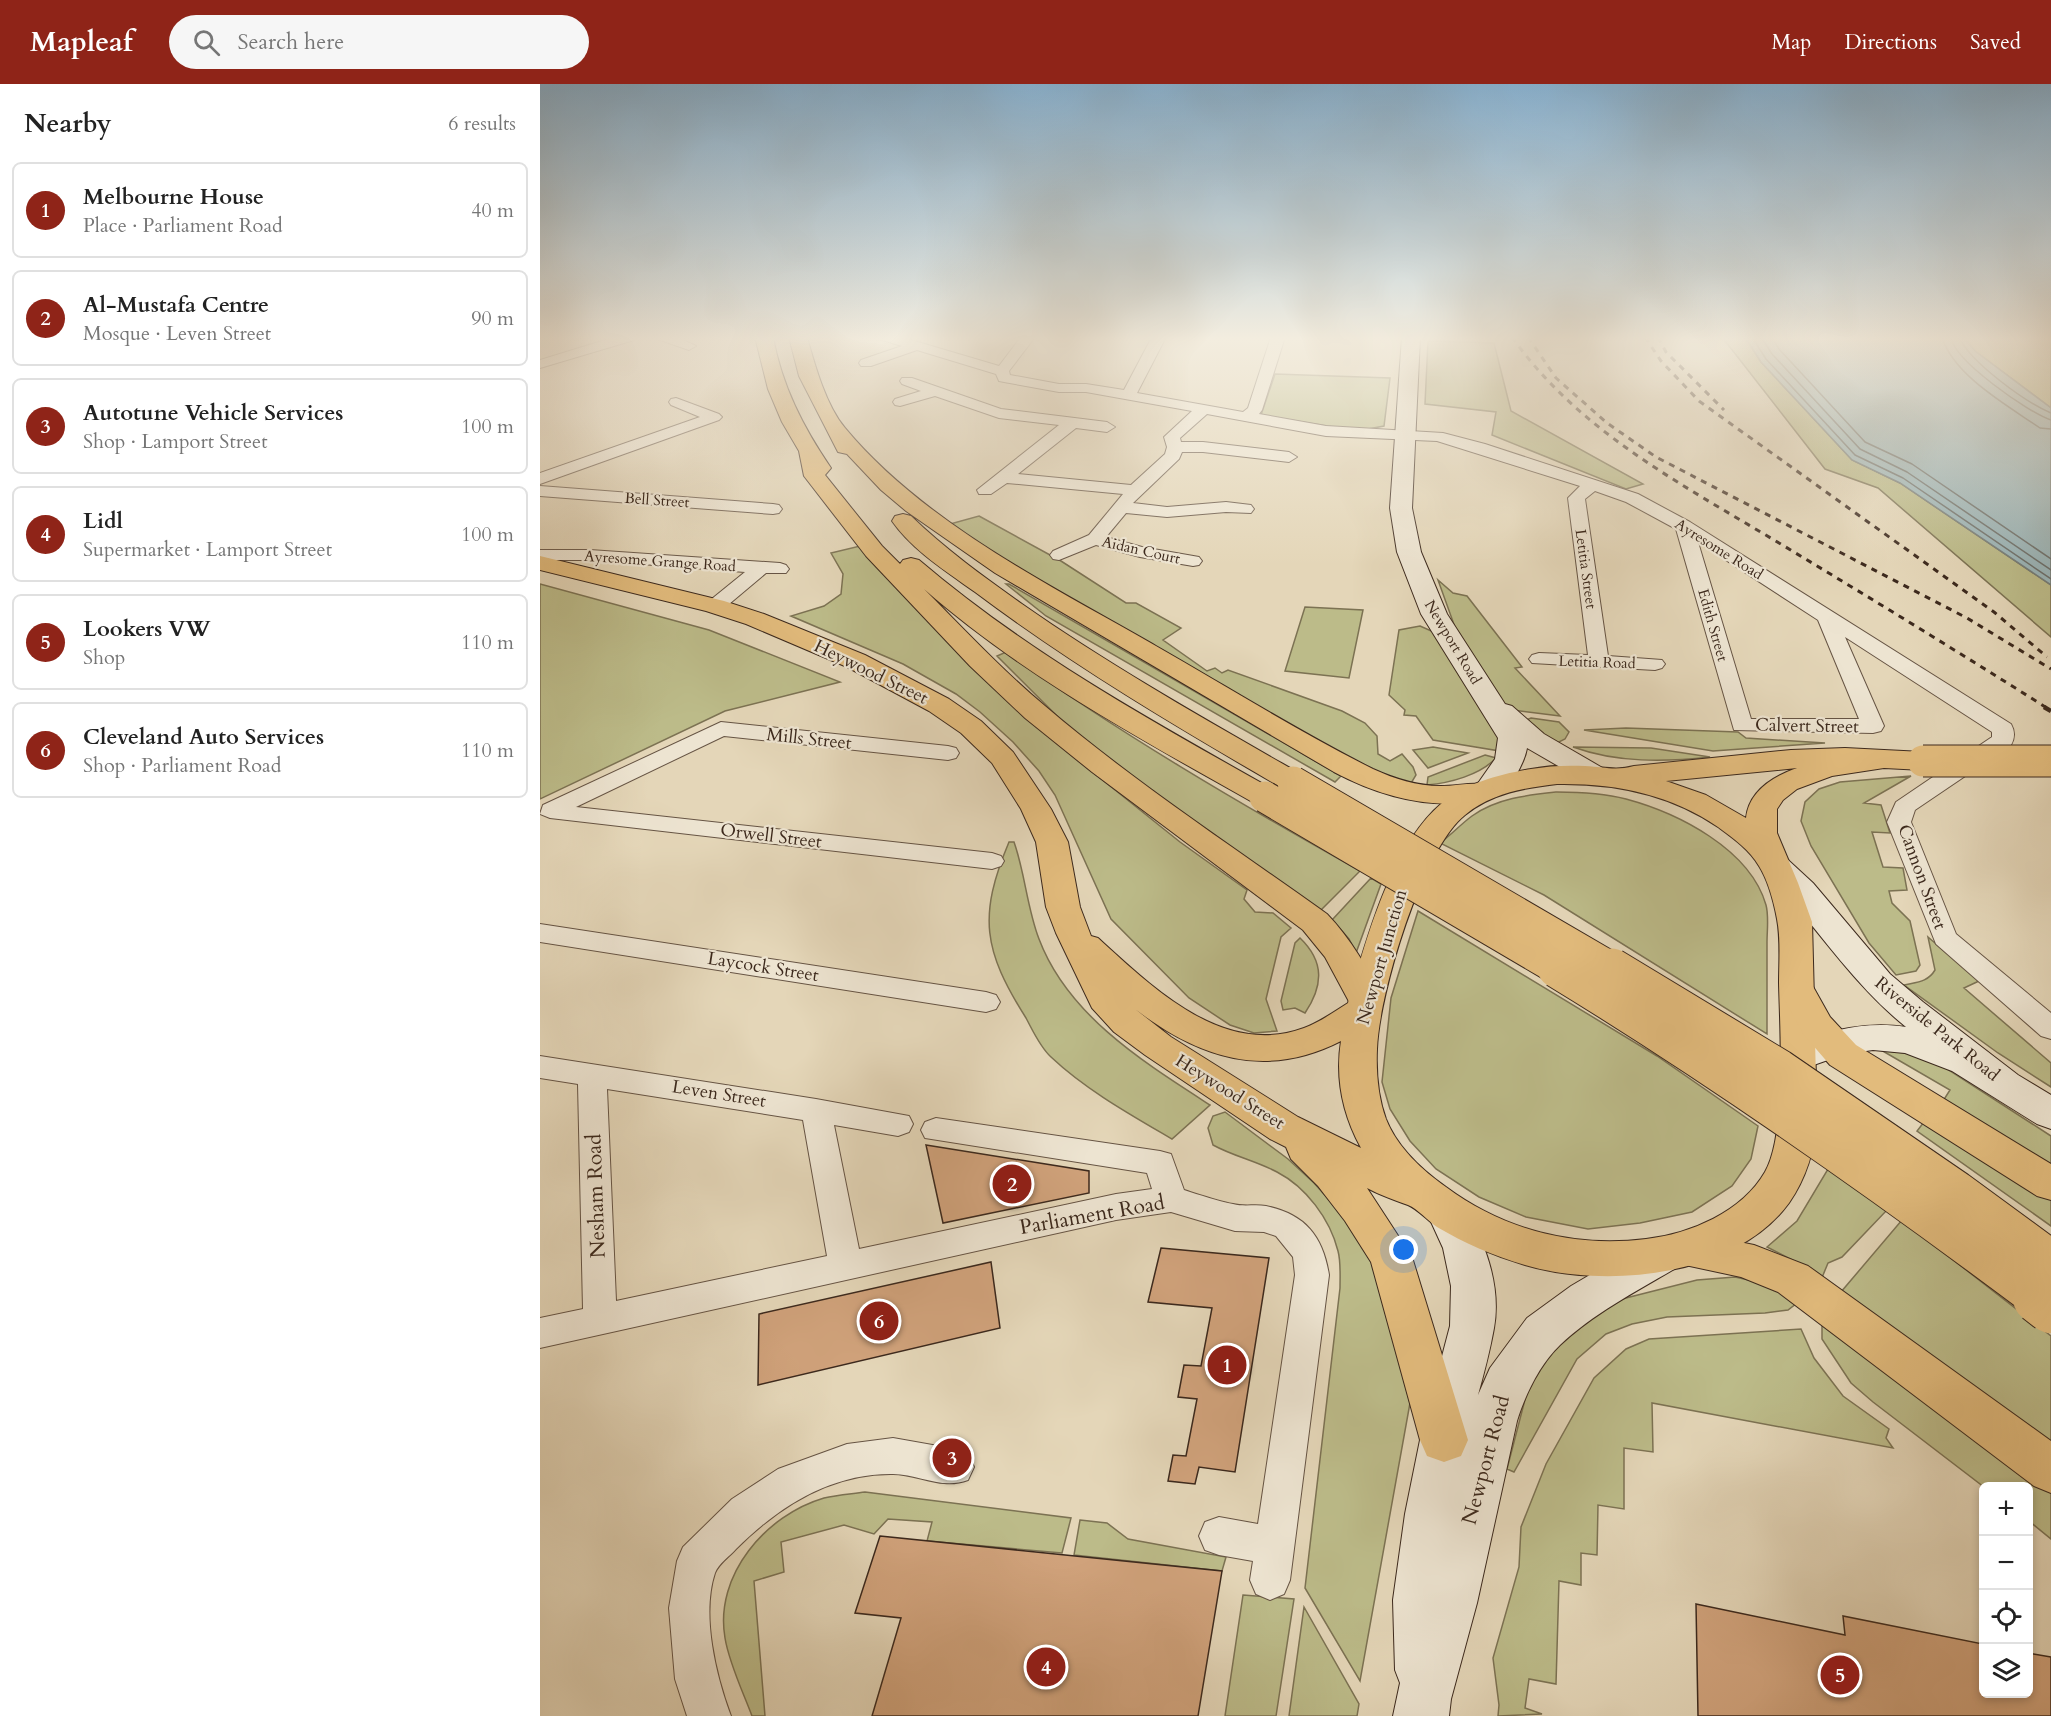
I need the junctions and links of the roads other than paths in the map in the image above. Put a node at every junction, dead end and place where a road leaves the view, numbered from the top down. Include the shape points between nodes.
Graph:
1 (704, 413) edge
2 (787, 413) edge
3 (827, 413) edge
4 (999, 413) edge
5 (1001, 413) edge
6 (1035, 413) edge
7 (1200, 413) edge
8 (1223, 413) edge
9 (1251, 413) edge
10 (1407, 413) edge
11 (1031, 416) junction
12 (1246, 417) junction
13 (1073, 422) junction
14 (975, 423) dead end
15 (1107, 427) dead end
16 (835, 429) junction
17 (1406, 434) junction
18 (1175, 447) junction
19 (809, 451) junction
20 (1289, 457) dead end
21 (1004, 478) junction
22 (540, 479) edge
23 (1593, 484) junction
24 (985, 490) dead end
25 (1135, 490) junction
26 (540, 491) edge
27 (764, 505) dead end
28 (1121, 507) junction
29 (1245, 509) dead end
30 (1684, 526) junction
31 (1095, 539) junction
32 (540, 555) edge
33 (1059, 555) dead end
34 (1193, 560) dead end
35 (540, 563) edge
36 (715, 606) junction
37 (1827, 618) junction
38 (1539, 659) dead end
39 (1599, 662) junction
40 (1655, 664) dead end
41 (1492, 703) junction
42 (1742, 725) joint
43 (2003, 729) joint
44 (948, 753) dead end
45 (1884, 759) junction
46 (2051, 761) edge
47 (1604, 776) junction
48 (1279, 790) junction
49 (1485, 790) junction
50 (545, 813) edge
51 (992, 861) dead end
52 (1774, 864) junction
53 (540, 933) edge
54 (1073, 933) junction
55 (986, 1002) dead end
56 (1364, 1005) junction
57 (2051, 1029) edge
58 (1814, 1051) junction
59 (540, 1067) edge
60 (592, 1074) junction
61 (2004, 1083) junction
62 (816, 1110) junction
63 (2051, 1114) edge
64 (898, 1124) dead end
65 (1284, 1128) junction
66 (936, 1130) dead end
67 (2051, 1184) edge
68 (1171, 1199) junction
69 (1440, 1207) junction
70 (1673, 1252) junction
71 (2051, 1260) edge
72 (846, 1266) junction
73 (2051, 1308) edge
74 (600, 1319) junction
75 (540, 1333) edge
76 (1444, 1440) junction
77 (955, 1467) dead end
78 (2051, 1470) edge
79 (1219, 1536) dead end
80 (1422, 1707) edge
81 (709, 1716) edge

1 - 22 street via 714,417
2 - 19 main road
3 - 16 main road
4 - 14 street
5 - 11 street
6 - 11 street
7 - 18 street, Aidan Court via 1172,437
8 - 12 street, Ayresome Road
9 - 12 street
10 - 17 main road, Newport Road
11 - 13 street
12 - 17 street, Ayresome Road via 1326,431
13 - 15 street
13 - 21 street
16 - 48 main road via 879,496 972,579 1043,632
16 - 49 main road via 914,506 1003,568 1344,766 1376,783 1419,795
17 - 23 street, Ayresome Road via 1438,436
17 - 41 main road, Newport Road via 1401,508 1414,569 1434,614
18 - 20 street via 1203,447 1256,461
18 - 25 street, Aidan Court via 1173,456
19 - 48 main road via 851,505 893,548 992,630 1108,708
19 - 56 main road via 814,476 874,551 950,632 1035,712 1102,766 1314,922 1351,970
21 - 24 street
21 - 25 street
23 - 30 street, Ayresome Road via 1632,498
23 - 39 street, Letitia Street via 1576,498
25 - 28 street, Aidan Court
26 - 27 street, Bell Street
28 - 29 street via 1209,515
28 - 31 street, Aidan Court
30 - 37 street, Ayresome Road
30 - 42 street, Edith Street
31 - 33 street
31 - 34 street, Aidan Court via 1140,552
32 - 36 street, Ayresome Grange Road via 590,555 771,569
35 - 36 main road, Heywood Street
36 - 54 main road, Heywood Street via 856,661 939,705 971,728 1003,758 1036,809 1052,842 1063,907
37 - 42 street, Calvert Street via 1873,726
37 - 43 street, Ayresome Road
38 - 39 street, Letitia Road
39 - 40 street, Letitia Road
41 - 47 main road, Newport Road via 1534,740
41 - 49 main road, Newport Road via 1512,738 1513,748 1509,764
43 - 57 street, Cannon Street via 2003,740 1904,807 1899,822 1945,938
44 - 50 street, Mills Street via 721,729
45 - 46 main road, bridge
45 - 47 main road via 1791,759
45 - 52 main road via 1852,762 1807,774 1773,793 1762,807 1760,827
47 - 49 main road, Newport Junction via 1534,777
47 - 52 main road, Newport Junction via 1662,788 1707,807 1745,831
48 - 71 main road, bridge via 1588,953 1779,1069
48 - 73 main road, bridge via 1435,895 1733,1080
49 - 56 main road, Newport Junction via 1453,808 1428,833 1404,880
50 - 51 street, Orwell Street
52 - 58 main road, Newport Junction via 1795,922 1798,992
52 - 61 main road, Riverside Park Road via 1802,890 1878,983
53 - 55 street, Laycock Street
54 - 56 main road, Heywood Street via 1174,1021 1197,1034 1238,1048 1277,1048 1315,1038
54 - 65 main road, Heywood Street via 1105,999 1127,1023
56 - 69 main road, Newport Junction via 1358,1050 1360,1095 1372,1132 1397,1168
58 - 61 main road, Riverside Park Road via 1864,1036 1903,1038 1954,1057
58 - 67 main road via 1860,1066
58 - 70 main road, Newport Junction via 1798,1104 1792,1160 1783,1179 1755,1213 1733,1228 1710,1241
59 - 60 street, Leven Street
60 - 62 street, Leven Street
60 - 74 street, Nesham Road
61 - 63 main road
62 - 64 street, Leven Street
62 - 72 street
65 - 69 main road, Heywood Street
65 - 76 main road via 1332,1175 1391,1257
66 - 68 street via 1160,1163
68 - 72 street, Parliament Road
68 - 79 street, Parliament Road via 1235,1218 1265,1219 1288,1227 1309,1253 1312,1275 1272,1563
69 - 70 main road, Newport Junction via 1495,1237 1533,1250 1601,1260
69 - 76 main road, Newport Road via 1464,1248 1473,1286 1472,1326
70 - 78 main road via 1745,1259 1793,1279
70 - 80 main road, Newport Road via 1587,1299 1543,1332 1506,1383 1493,1421 1451,1603
72 - 74 street, Parliament Road
74 - 75 street, Parliament Road
76 - 80 main road, Newport Road via 1419,1600
77 - 81 street via 893,1456 847,1462 791,1482 746,1512 697,1561 689,1608 696,1679

